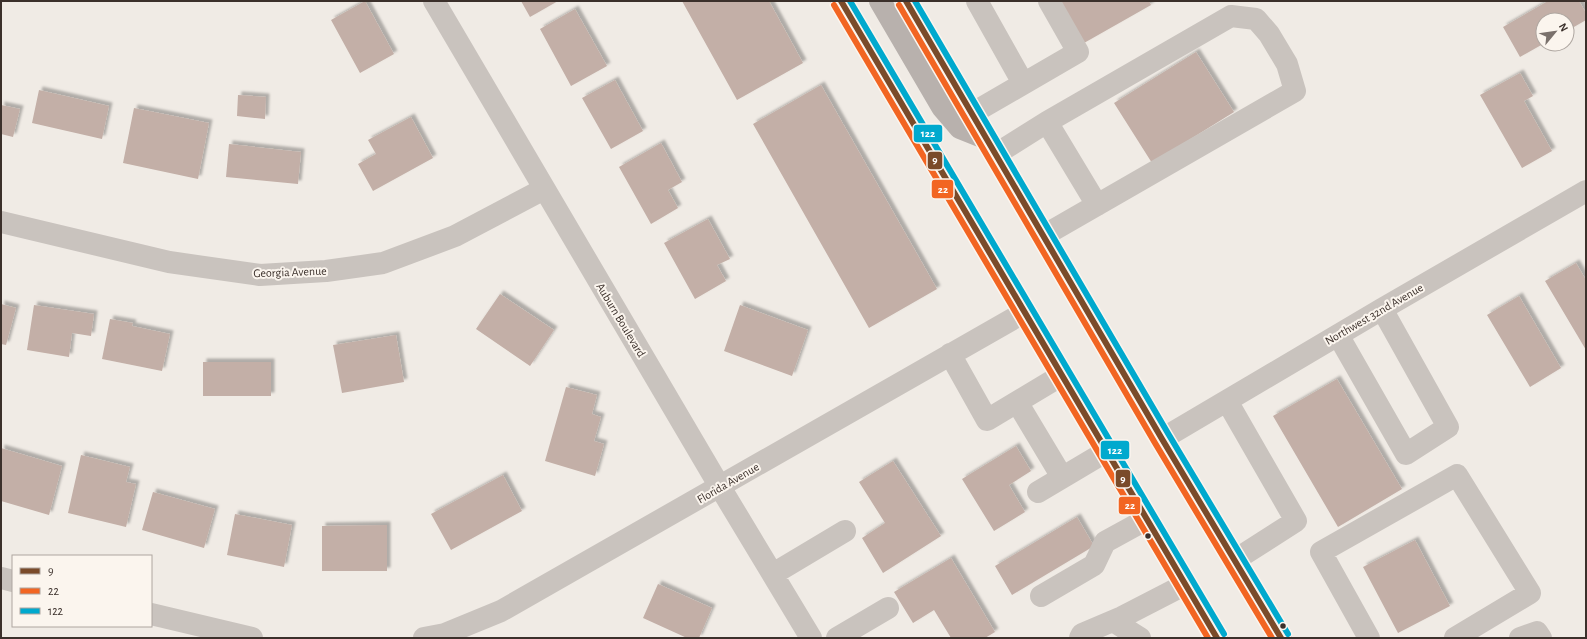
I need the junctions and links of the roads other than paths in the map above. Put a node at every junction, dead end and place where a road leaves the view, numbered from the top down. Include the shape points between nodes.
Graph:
1 (434, 1) edge
2 (841, 1) edge
3 (880, 1) edge
4 (906, 1) edge
5 (977, 1) edge
6 (1049, 1) edge
7 (1023, 84) junction
8 (971, 114) junction
9 (1047, 122) junction
10 (991, 146) junction
11 (544, 189) junction
12 (1586, 191) edge
13 (1097, 205) junction
14 (1, 222) edge
15 (1043, 236) junction
16 (1382, 309) junction
17 (1025, 312) junction
18 (1338, 335) junction
19 (950, 354) junction
20 (1062, 375) junction
21 (1227, 401) junction
22 (1017, 402) junction
23 (1162, 439) junction
24 (1107, 450) junction
25 (1062, 477) junction
26 (720, 487) junction
27 (1038, 492) dead end
28 (1147, 519) junction
29 (845, 531) dead end
30 (1235, 560) junction
31 (773, 574) junction
32 (1, 578) edge
33 (12, 581) edge
34 (1186, 584) junction
35 (1041, 596) dead end
36 (888, 608) dead end
37 (152, 614) edge
38 (1113, 621) junction
39 (252, 638) edge
40 (424, 638) edge
41 (811, 638) edge
42 (837, 638) edge
43 (1080, 638) edge
44 (1140, 638) edge
45 (1217, 638) edge
46 (1281, 638) edge
47 (1369, 638) edge
48 (1455, 638) edge
49 (1520, 638) edge
50 (1541, 638) edge

1 - 11 street, Auburn Boulevard
2 - 17 main road
3 - 10 main road via 942,107 960,128
4 - 8 main road
5 - 7 street
6 - 7 street via 1078,52
7 - 8 street
8 - 10 main road
9 - 10 street
9 - 13 street
9 - 13 street via 1231,16 1256,19 1269,34 1287,64 1295,91
10 - 15 main road
11 - 14 street, Georgia Avenue via 455,236 383,262 326,271 260,276 169,262
11 - 26 street, Auburn Boulevard
12 - 16 street, Northwest 32nd Avenue
13 - 15 street
15 - 23 main road
16 - 18 street, Northwest 32nd Avenue
16 - 18 street via 1448,427 1406,454
17 - 19 street, Florida Avenue
17 - 20 main road
18 - 21 street, Northwest 32nd Avenue
19 - 22 street via 988,420
19 - 26 street, Florida Avenue
20 - 22 street
20 - 24 main road
21 - 23 street, Northwest 32nd Avenue
21 - 30 street via 1296,521
22 - 25 street
23 - 30 main road
24 - 25 street
24 - 28 main road
25 - 27 street
26 - 31 street, Auburn Boulevard
26 - 40 street, Florida Avenue via 501,611 445,634
28 - 34 main road
28 - 35 street via 1105,542 1094,565
29 - 31 street
30 - 46 main road
31 - 41 street, Auburn Boulevard
32 - 33 street
34 - 38 street
34 - 45 main road
36 - 42 street
37 - 39 street
38 - 43 street via 1082,634
38 - 44 street
47 - 48 street via 1321,552 1457,475 1530,593
49 - 50 street via 1537,632

